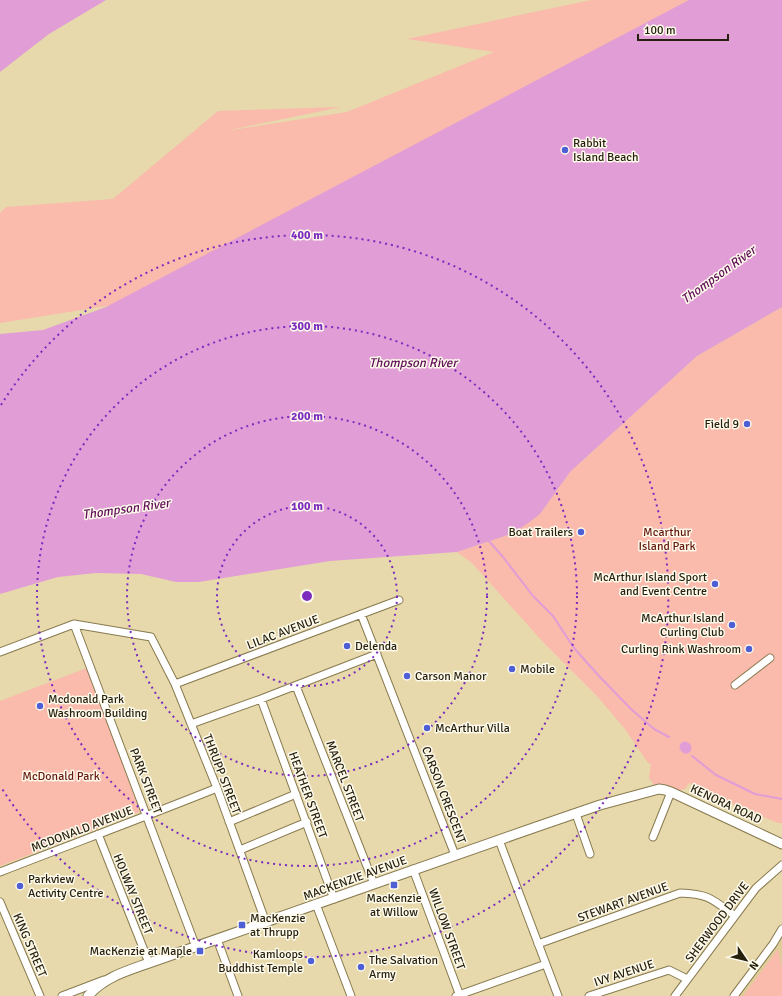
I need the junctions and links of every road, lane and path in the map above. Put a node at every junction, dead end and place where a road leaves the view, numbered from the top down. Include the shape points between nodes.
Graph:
1 (399, 600) dead end
2 (361, 614) junction
3 (74, 624) junction
4 (0, 652) edge
5 (377, 654) junction
6 (770, 658) dead end
7 (175, 684) junction
8 (735, 685) dead end
9 (296, 686) junction
10 (261, 699) junction
11 (191, 724) junction
12 (217, 788) junction
13 (659, 789) joint
14 (671, 792) junction
15 (296, 794) junction
16 (576, 814) junction
17 (147, 816) junction
18 (229, 822) junction
19 (307, 822) junction
20 (98, 834) junction
21 (652, 837) dead end
22 (499, 840) junction
23 (782, 844) edge
24 (240, 850) junction
25 (590, 854) dead end
26 (455, 855) junction
27 (782, 865) edge
28 (413, 870) junction
29 (0, 872) edge
30 (374, 884) junction
31 (334, 898) junction
32 (0, 902) edge
33 (316, 904) junction
34 (735, 916) junction
35 (266, 923) junction
36 (782, 929) edge
37 (217, 939) junction
38 (538, 944) junction
39 (196, 946) junction
40 (149, 963) junction
41 (546, 964) junction
42 (112, 977) junction
43 (687, 979) junction
44 (40, 996) edge
45 (62, 996) edge
46 (88, 996) edge
47 (238, 996) edge
48 (351, 996) edge
49 (458, 996) edge
50 (558, 996) edge
51 (589, 996) edge
52 (675, 996) edge
53 (734, 996) edge

1 - 2 street, LILAC AVENUE
2 - 5 street, CARSON CRESCENT
2 - 7 street, LILAC AVENUE
3 - 4 street
3 - 7 street, THRUPP STREET via 151,636
3 - 17 street, PARK STREET
5 - 9 street
5 - 26 street, CARSON CRESCENT
6 - 8 street
7 - 11 street, THRUPP STREET
9 - 10 street
9 - 30 street, MARCEL STREET
10 - 11 street
10 - 15 street, HEATHER STREET
11 - 12 street, THRUPP STREET
12 - 17 street, MCDONALD AVENUE
12 - 18 street, THRUPP STREET
13 - 14 street, KENORA ROAD
13 - 16 street, MACKENZIE AVENUE
14 - 21 street
14 - 23 street, KENORA ROAD
15 - 18 street
15 - 19 street, HEATHER STREET
16 - 22 street, MACKENZIE AVENUE
16 - 25 street
17 - 20 street, MCDONALD AVENUE
17 - 39 street, PARK STREET
18 - 24 street, THRUPP STREET
19 - 24 street
19 - 31 street, HEATHER STREET
20 - 29 street, MCDONALD AVENUE
20 - 40 street, HOLWAY STREET
22 - 26 street, MACKENZIE AVENUE
22 - 38 street
24 - 35 street, THRUPP STREET
26 - 28 street, MACKENZIE AVENUE
27 - 34 street, SHERWOOD DRIVE via 756,888
28 - 30 street, MACKENZIE AVENUE
28 - 49 street, WILLOW STREET
30 - 31 street, MACKENZIE AVENUE
31 - 33 street, MACKENZIE AVENUE
32 - 44 street, KING STREET
33 - 35 street, MACKENZIE AVENUE
33 - 48 street
34 - 38 street, STEWART AVENUE via 710,897 698,893 680,893
34 - 43 street, SHERWOOD DRIVE
35 - 37 street, MACKENZIE AVENUE
36 - 53 street
37 - 39 street, MACKENZIE AVENUE
37 - 47 street
38 - 41 street
39 - 40 street, MACKENZIE AVENUE
40 - 42 street, MACKENZIE AVENUE
41 - 49 street
41 - 50 street
42 - 45 street, MACKENZIE AVENUE
42 - 46 street
43 - 51 street, IVY AVENUE via 668,970
43 - 52 street, SHERWOOD DRIVE

